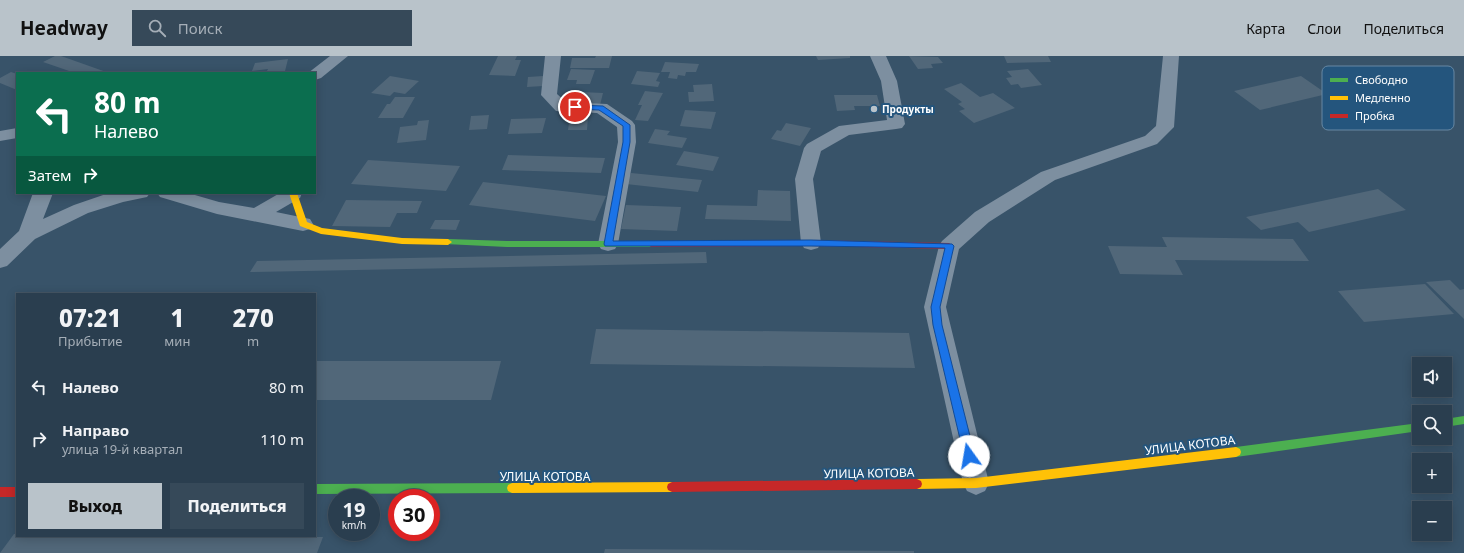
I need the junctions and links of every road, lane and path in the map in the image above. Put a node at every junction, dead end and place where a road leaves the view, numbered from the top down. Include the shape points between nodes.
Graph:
1 (317, 56) edge
2 (340, 56) edge
3 (554, 56) edge
4 (878, 56) edge
5 (1171, 56) edge
6 (315, 72) edge
7 (316, 73) edge
8 (16, 133) edge
9 (0, 136) edge
10 (43, 194) edge
11 (133, 194) edge
12 (170, 194) edge
13 (293, 194) edge
14 (257, 215) junction
15 (303, 224) junction
16 (28, 234) junction
17 (811, 243) junction
18 (608, 244) junction
19 (950, 246) junction
20 (0, 261) edge
21 (1464, 420) edge
22 (1452, 422) edge
23 (1412, 428) edge
24 (976, 483) junction
25 (316, 489) edge
26 (0, 492) edge
27 (16, 492) edge

1 - 6 street
2 - 7 street
3 - 18 street via 549,95 562,107 600,108 626,125 627,142
4 - 17 street via 889,81 896,124 845,130 814,148 804,179
5 - 19 street via 1165,127 1151,140 1048,176 982,217
8 - 9 street
10 - 16 street
11 - 16 street via 81,209
12 - 14 street via 216,208
13 - 14 street
13 - 15 street
14 - 15 street
15 - 18 street via 321,231 402,241
16 - 20 street
17 - 18 street
17 - 19 street
19 - 24 street via 936,307 938,325
21 - 22 street
23 - 24 street, УЛИЦА КОТОВА via 1272,448
24 - 25 street, УЛИЦА КОТОВА
26 - 27 street

